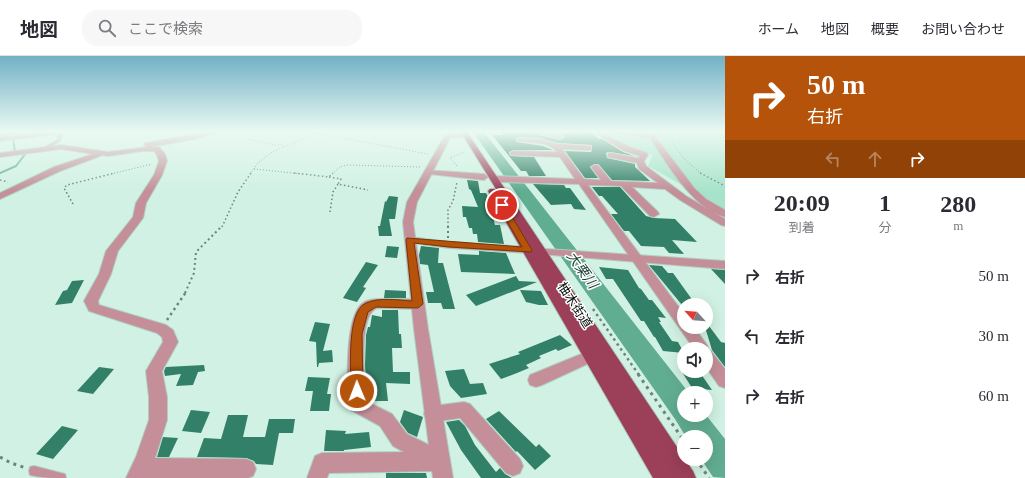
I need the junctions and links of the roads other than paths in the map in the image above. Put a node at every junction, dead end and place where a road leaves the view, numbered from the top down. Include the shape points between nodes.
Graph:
1 (22, 152) edge
2 (94, 152) edge
3 (110, 152) edge
4 (120, 152) edge
5 (159, 152) edge
6 (440, 152) edge
7 (476, 152) edge
8 (562, 152) edge
9 (635, 152) edge
10 (664, 152) edge
11 (102, 153) junction
12 (514, 153) dead end
13 (0, 155) edge
14 (563, 155) junction
15 (611, 155) dead end
16 (640, 161) junction
17 (595, 168) dead end
18 (429, 172) junction
19 (495, 178) junction
20 (582, 182) junction
21 (608, 183) junction
22 (623, 183) junction
23 (667, 186) junction
24 (0, 196) edge
25 (654, 214) dead end
26 (725, 214) edge
27 (725, 224) edge
28 (410, 240) junction
29 (534, 251) junction
30 (637, 259) junction
31 (725, 265) edge
32 (418, 304) junction
33 (677, 314) edge
34 (591, 356) junction
35 (713, 365) edge
36 (536, 380) dead end
37 (725, 381) edge
38 (433, 414) junction
39 (513, 466) dead end
40 (246, 470) dead end
41 (442, 470) edge
42 (34, 471) road end
43 (138, 473) edge
44 (61, 478) edge
45 (317, 478) edge
46 (664, 478) edge
47 (686, 478) edge

1 - 13 street
2 - 11 street
3 - 11 street
4 - 11 street
5 - 43 street via 163,162 158,175 140,203 138,218 112,251 105,274 91,300 94,308 161,329 168,334 171,342 154,371 158,420
6 - 18 street
7 - 19 main road, 柚木街道
8 - 14 street
9 - 16 street via 644,155
10 - 26 street via 692,191
11 - 24 street
12 - 14 street
14 - 20 street
15 - 16 street
16 - 23 street via 642,167
17 - 21 street
18 - 19 street
18 - 28 street via 411,205 408,222
19 - 20 street
19 - 29 main road, 柚木街道
20 - 21 street
20 - 30 street
21 - 22 street
22 - 23 street
22 - 25 street
23 - 27 street
28 - 29 street
28 - 32 street
29 - 30 street
29 - 34 main road, 柚木街道
29 - 47 main road, 柚木街道
30 - 31 street
30 - 33 street
32 - 38 street
32 - 41 street via 376,304 363,310 356,334 357,405 386,420 400,440
34 - 36 street
34 - 46 main road, 柚木街道
35 - 37 street
38 - 39 street via 464,410
38 - 41 street
40 - 43 street
41 - 45 street via 322,463
42 - 44 lane

